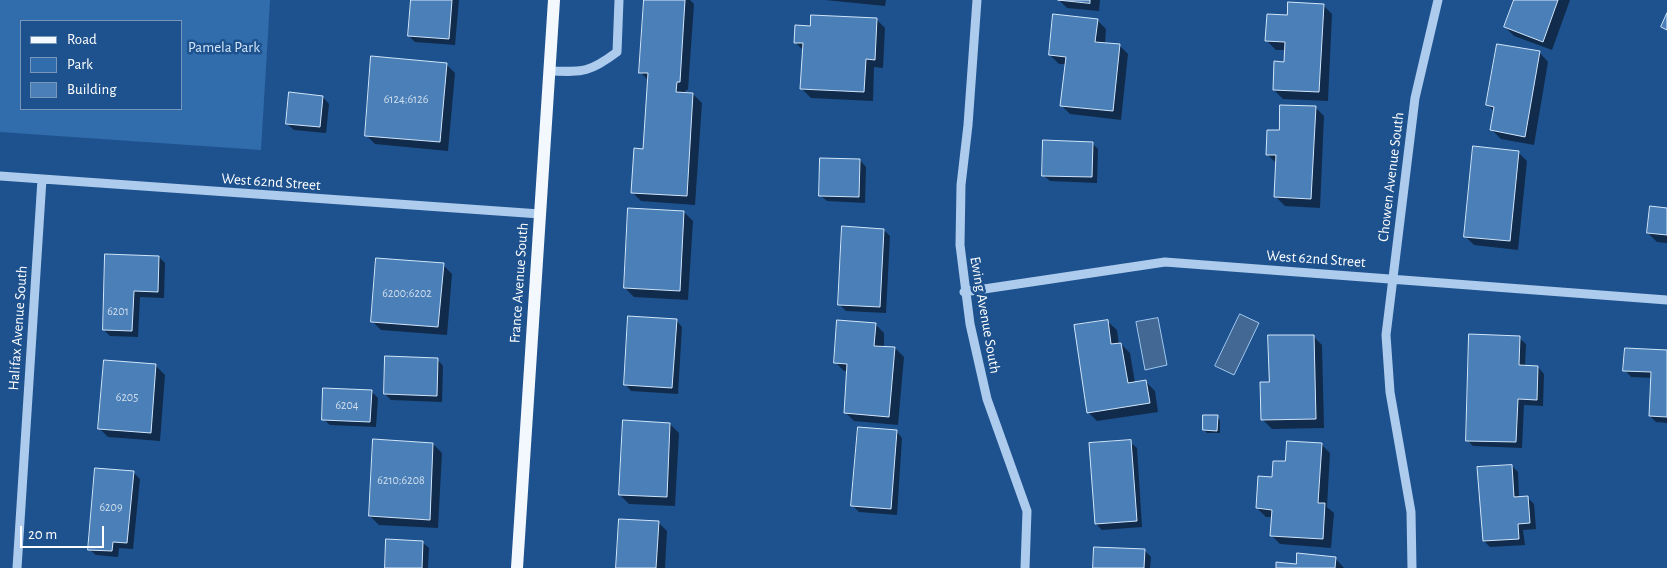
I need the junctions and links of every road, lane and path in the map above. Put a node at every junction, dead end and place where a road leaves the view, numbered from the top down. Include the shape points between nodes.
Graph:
1 (554, 0) edge
2 (619, 0) edge
3 (977, 0) edge
4 (1438, 0) edge
5 (549, 71) junction
6 (0, 176) edge
7 (42, 179) junction
8 (540, 214) junction
9 (1392, 279) junction
10 (964, 292) junction
11 (1667, 300) edge
12 (17, 568) edge
13 (517, 568) edge
14 (1025, 568) edge
15 (1412, 568) edge

1 - 5 main road, France Avenue South
2 - 5 street via 617,52 598,66 582,72
3 - 10 street, Ewing Avenue South via 962,185 960,245
4 - 9 street, Chowen Avenue South via 1415,98
5 - 8 main road, France Avenue South
6 - 7 street, West 62nd Street
7 - 8 street, West 62nd Street
7 - 12 street, Halifax Avenue South
8 - 13 main road, France Avenue South
9 - 10 street, West 62nd Street via 1165,262
9 - 11 street, West 62nd Street
9 - 15 street, Chowen Avenue South via 1386,335 1390,392 1412,512
10 - 14 street, Ewing Avenue South via 987,399 1027,512

